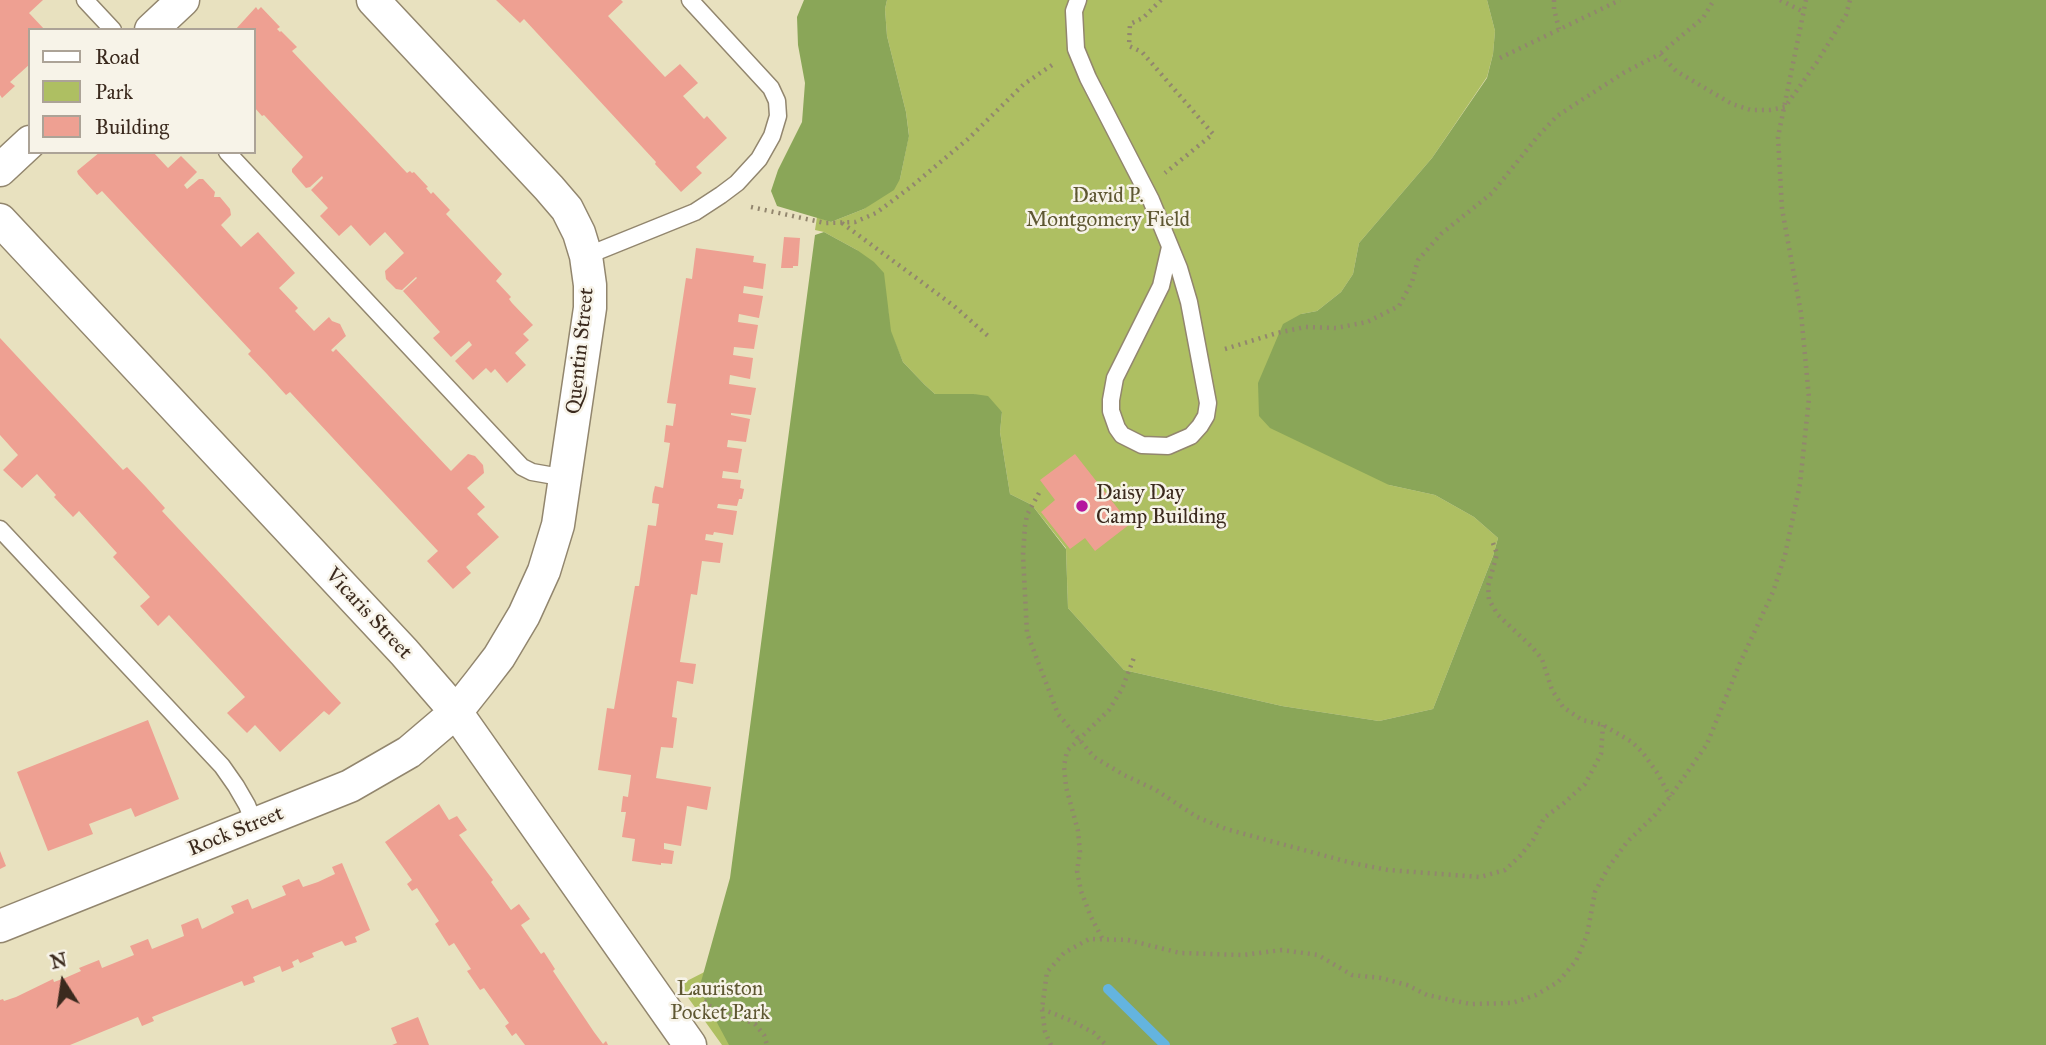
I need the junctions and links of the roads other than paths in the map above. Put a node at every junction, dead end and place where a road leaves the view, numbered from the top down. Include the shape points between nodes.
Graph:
1 (85, 0) edge
2 (183, 0) edge
3 (373, 0) edge
4 (690, 0) edge
5 (1078, 0) edge
6 (111, 28) edge
7 (153, 28) edge
8 (28, 144) edge
9 (229, 154) edge
10 (0, 170) edge
11 (0, 219) edge
12 (1170, 247) junction
13 (586, 256) junction
14 (565, 478) junction
15 (0, 529) edge
16 (456, 712) junction
17 (255, 825) junction
18 (0, 926) edge
19 (690, 1045) edge

1 - 6 lane
2 - 7 street
3 - 13 street, Quentin Street via 567,209
4 - 13 lane via 771,88 778,116 772,136 759,159 722,195 695,212
5 - 12 lane via 1074,11 1076,49
8 - 10 street
9 - 14 lane via 522,467
11 - 16 street, Vicaris Street
12 - 12 lane via 1161,286 1115,379 1111,411 1117,428 1142,445 1168,446 1191,436 1206,416 1208,402 1189,302
13 - 14 street, Quentin Street via 590,308
14 - 16 street, Quentin Street via 558,525 524,615 499,657
15 - 17 lane via 222,766
16 - 17 street, Rock Street via 380,770
16 - 19 street, Vicaris Street
17 - 18 street, Rock Street

